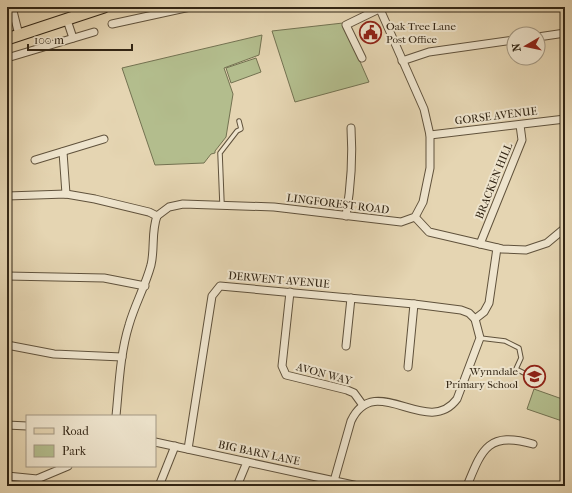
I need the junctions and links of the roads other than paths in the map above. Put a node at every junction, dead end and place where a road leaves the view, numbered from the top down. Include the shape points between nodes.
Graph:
1 (12, 7) edge
2 (104, 7) edge
3 (190, 7) edge
4 (379, 8) edge
5 (67, 20) junction
6 (112, 24) dead end
7 (94, 32) dead end
8 (565, 33) edge
9 (19, 35) junction
10 (546, 36) edge
11 (73, 38) junction
12 (7, 39) edge
13 (506, 41) edge
14 (7, 58) edge
15 (362, 58) dead end
16 (402, 60) junction
17 (565, 119) edge
18 (239, 121) dead end
19 (520, 125) junction
20 (351, 128) dead end
21 (430, 135) junction
22 (104, 139) dead end
23 (63, 152) junction
24 (35, 160) dead end
25 (66, 194) junction
26 (7, 196) edge
27 (222, 204) junction
28 (158, 216) junction
29 (346, 216) junction
30 (415, 217) junction
31 (565, 228) edge
32 (480, 244) junction
33 (497, 248) junction
34 (7, 276) edge
35 (145, 286) junction
36 (290, 292) junction
37 (351, 298) junction
38 (414, 304) junction
39 (475, 319) junction
40 (480, 338) junction
41 (7, 345) edge
42 (346, 346) dead end
43 (122, 357) junction
44 (408, 367) dead end
45 (524, 373) dead end
46 (362, 404) junction
47 (116, 415) edge
48 (7, 425) edge
49 (26, 426) edge
50 (156, 442) edge
51 (533, 444) dead end
52 (175, 446) junction
53 (188, 449) junction
54 (247, 462) junction
55 (66, 467) edge
56 (7, 476) edge
57 (334, 481) junction
58 (160, 486) edge
59 (237, 486) edge
60 (356, 486) edge
61 (467, 486) edge

1 - 9 street
2 - 5 main road
3 - 6 street
4 - 15 street via 346,25
4 - 16 street
5 - 9 main road
5 - 11 street
7 - 11 street
8 - 10 street
9 - 12 main road
11 - 14 street
13 - 16 street via 429,52
16 - 21 street via 424,109
17 - 19 street, GORSE AVENUE
18 - 27 lane via 241,129 220,153
19 - 21 street, GORSE AVENUE
19 - 32 street, BRACKEN HILL via 522,140
20 - 29 street via 353,158
21 - 30 street via 430,168 423,202
22 - 23 street
23 - 24 street
23 - 25 street
25 - 26 street
25 - 28 street
27 - 28 street, LINGFOREST ROAD via 182,204 169,208
27 - 29 street, LINGFOREST ROAD via 274,207
28 - 35 street via 153,228 152,260
29 - 30 street, LINGFOREST ROAD via 401,222
30 - 32 street via 429,232
31 - 33 street via 547,243 526,250
32 - 33 street
33 - 39 street via 489,303 484,312
34 - 35 street via 104,278
35 - 43 street via 129,324
36 - 37 street, DERWENT AVENUE
36 - 46 street, AVON WAY via 282,366 286,375 347,390 354,393
36 - 53 street, DERWENT AVENUE via 220,286 212,296
37 - 38 street, DERWENT AVENUE
37 - 42 street
38 - 39 street, DERWENT AVENUE via 461,310
38 - 44 street
39 - 40 street
40 - 45 lane via 505,341 519,348 521,358 516,369
40 - 46 street via 457,400 439,413 424,412 379,400
41 - 43 street via 54,354
43 - 47 street
46 - 57 street via 351,421
48 - 49 street
50 - 52 street, BIG BARN LANE
51 - 61 street via 520,440 500,440 487,446 478,459
52 - 53 street, BIG BARN LANE
52 - 58 street
53 - 54 street, BIG BARN LANE
54 - 57 street, BIG BARN LANE
54 - 59 street
55 - 56 street via 36,479
57 - 60 street, BIG BARN LANE

